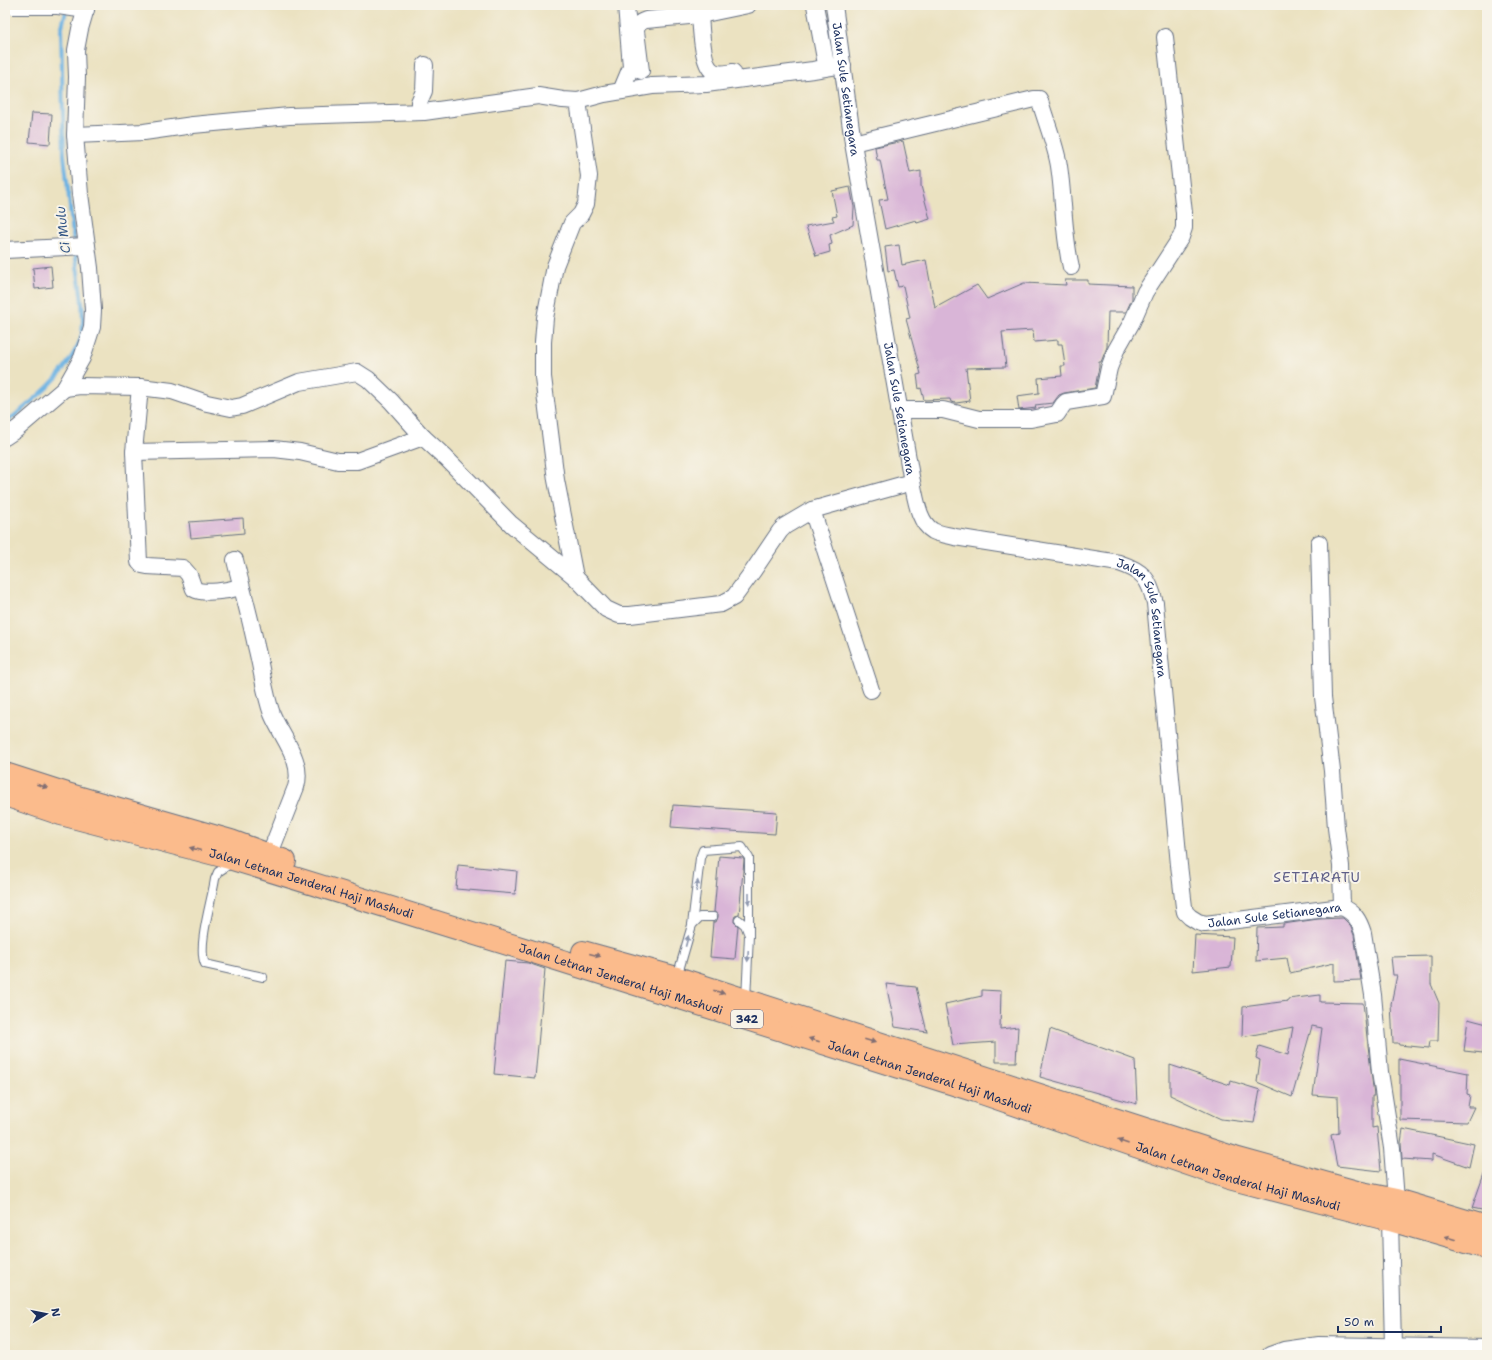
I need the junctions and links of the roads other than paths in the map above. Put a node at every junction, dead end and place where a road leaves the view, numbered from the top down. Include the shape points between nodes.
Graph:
1 (626, 5) edge
2 (748, 5) edge
3 (815, 5) edge
4 (834, 5) edge
5 (5, 6) edge
6 (75, 7) edge
7 (700, 15) junction
8 (1165, 37) dead end
9 (826, 64) dead end
10 (425, 65) dead end
11 (785, 65) dead end
12 (843, 65) junction
13 (641, 71) dead end
14 (621, 91) junction
15 (578, 101) junction
16 (420, 112) junction
17 (75, 135) junction
18 (853, 143) junction
19 (85, 246) junction
20 (5, 250) edge
21 (1071, 267) dead end
22 (140, 387) junction
23 (66, 388) junction
24 (899, 410) junction
25 (5, 437) edge
26 (423, 437) junction
27 (134, 452) junction
28 (912, 482) junction
29 (812, 510) junction
30 (1319, 543) dead end
31 (235, 560) dead end
32 (575, 577) junction
33 (241, 587) junction
34 (871, 690) dead end
35 (5, 774) edge
36 (5, 795) edge
37 (231, 853) junction
38 (269, 856) junction
39 (1342, 907) junction
40 (713, 917) dead end
41 (739, 920) dead end
42 (692, 925) junction
43 (749, 935) junction
44 (263, 977) dead end
45 (677, 978) junction
46 (746, 1000) junction
47 (1232, 1168) junction
48 (1393, 1210) junction
49 (1487, 1227) edge
50 (1487, 1248) edge
51 (1393, 1346) junction
52 (1487, 1348) edge
53 (1270, 1355) edge

1 - 14 street via 631,67
2 - 7 street
3 - 9 street
4 - 12 street, Jalan Sule Setianegara
5 - 6 street
6 - 17 street via 80,29 76,50
7 - 11 street via 706,60 713,72 720,74
7 - 13 street via 646,20 637,25
8 - 24 street via 1184,228 1172,252 1145,292 1116,350 1109,368 1104,394 1066,402 1057,414 1031,419 979,419 943,410
10 - 16 street via 424,91 419,102
12 - 14 street via 706,84 652,86
12 - 18 street, Jalan Sule Setianegara
14 - 15 street
15 - 16 street via 529,96
15 - 32 street via 589,176 586,204 572,223 555,266 543,342 543,377 556,480
16 - 17 street via 289,116 144,132
17 - 19 street
18 - 21 street via 1038,100 1059,164
18 - 24 street, Jalan Sule Setianegara
19 - 20 street
19 - 23 street via 93,310 92,327 82,358
22 - 23 street
22 - 26 street via 172,391 231,408 242,406 299,382 357,372 391,401
22 - 27 street
23 - 25 street
24 - 28 street, Jalan Sule Setianegara
26 - 27 street via 357,461 338,461 274,449
26 - 32 street via 511,524
27 - 33 street via 140,564 183,568 189,575 194,589 200,592
28 - 29 street
28 - 39 street, Jalan Sule Setianegara via 918,507 926,525 936,532 1119,563 1140,572 1149,582 1155,603 1184,907 1190,917 1198,922 1210,924
29 - 32 street via 780,531 734,596 721,604 619,615 606,609
29 - 34 street
30 - 39 street via 1323,697 1341,866
31 - 33 street
33 - 38 street via 257,647 266,697 296,762 298,775 296,787
35 -> 37 main road, Jalan Letnan Jenderal Haji Mashudi / 342
37 -> 36 main road, Jalan Letnan Jenderal Haji Mashudi / 342 via 60,814
37 - 38 main road, Jalan Letnan Jenderal Haji Mashudi / 342
37 - 44 lane via 215,879 204,930 202,957 206,964
47 -> 37 main road, Jalan Letnan Jenderal Haji Mashudi / 342 via 976,1091 553,958
38 -> 45 main road, Jalan Letnan Jenderal Haji Mashudi / 342 via 554,944
39 - 48 street, Jalan Sule Setianegara via 1350,910 1358,920 1365,944 1392,1148
40 - 42 lane via 700,917
41 - 43 lane via 745,925
42 -> 43 lane via 703,850 742,847 749,858
45 -> 42 lane
43 -> 46 lane
45 -> 46 main road, Jalan Letnan Jenderal Haji Mashudi / 342
46 -> 47 main road, Jalan Letnan Jenderal Haji Mashudi / 342
47 - 48 main road, Jalan Letnan Jenderal Haji Mashudi / 342 via 1357,1192
48 - 49 main road, Jalan Letnan Jenderal Haji Mashudi / 342
50 -> 48 main road, Jalan Letnan Jenderal Haji Mashudi / 342
48 - 51 street, Jalan Sule Setianegara
51 - 52 street
51 - 53 street via 1319,1345 1284,1350

